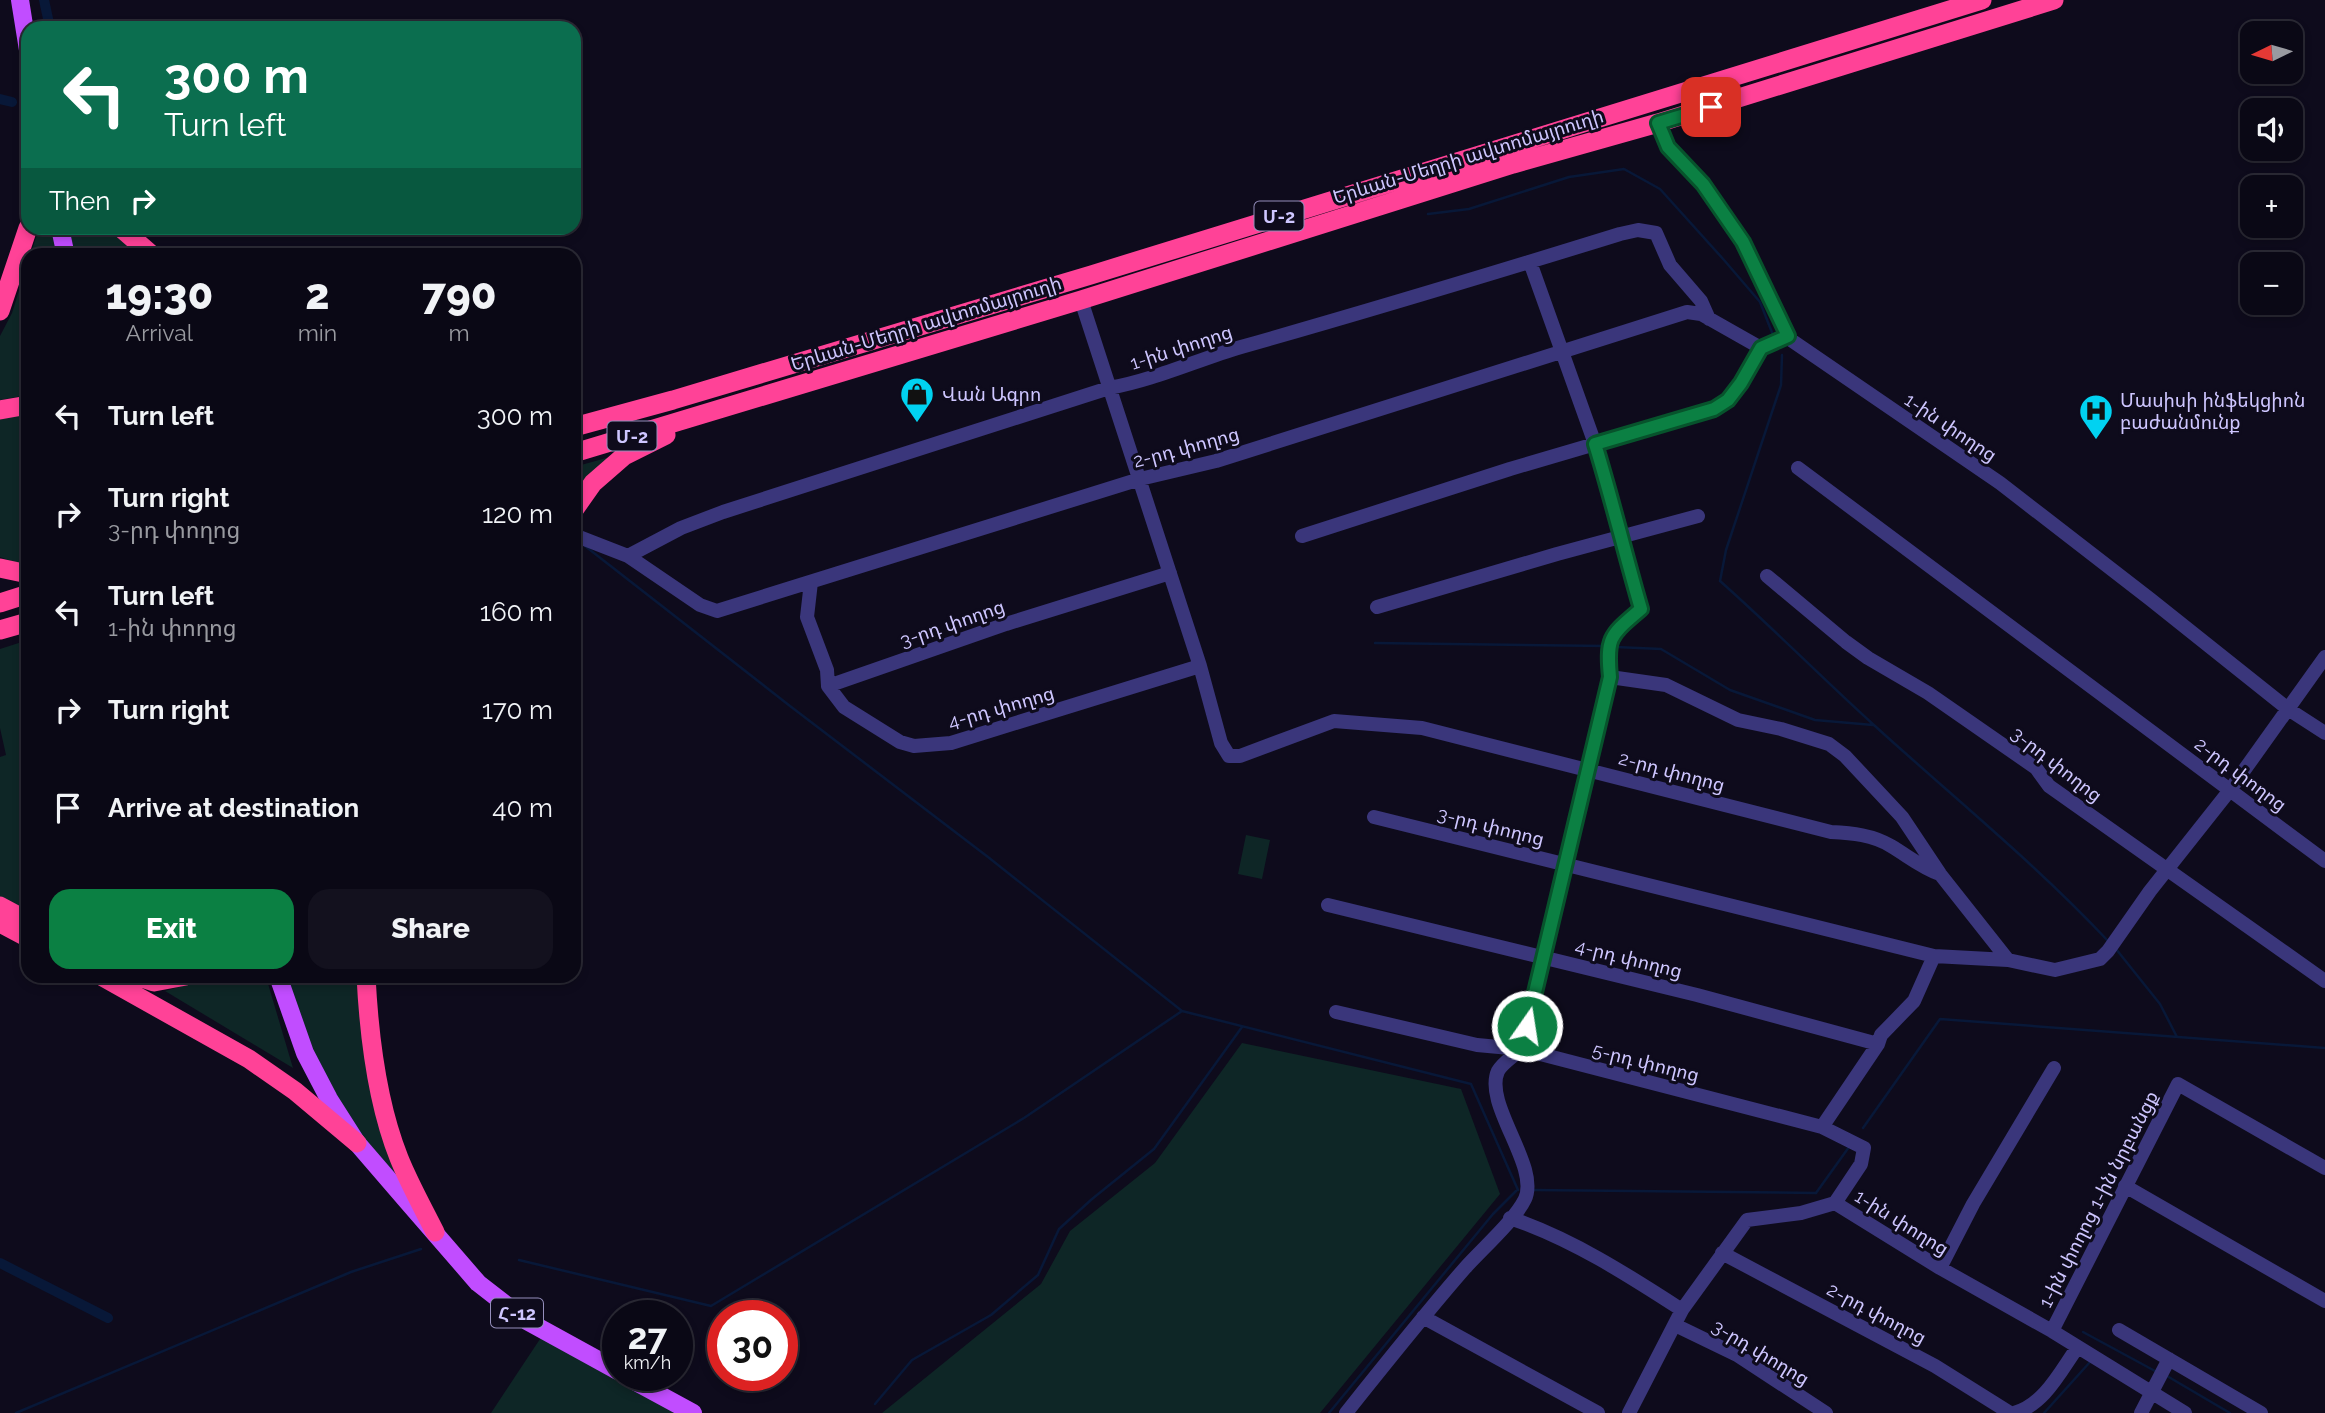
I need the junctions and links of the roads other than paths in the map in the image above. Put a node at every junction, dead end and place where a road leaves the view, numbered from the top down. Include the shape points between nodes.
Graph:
1 (20, 0) edge
2 (1982, 0) edge
3 (2054, 0) edge
4 (23, 21) edge
5 (1658, 123) junction
6 (129, 235) edge
7 (144, 248) edge
8 (21, 249) edge
9 (1530, 262) junction
10 (1081, 300) junction
11 (0, 312) edge
12 (1709, 319) junction
13 (1788, 336) junction
14 (1761, 348) junction
15 (1563, 351) junction
16 (1109, 388) junction
17 (21, 406) edge
18 (0, 410) edge
19 (690, 419) junction
20 (581, 425) edge
21 (1595, 444) junction
22 (581, 451) edge
23 (1798, 468) dead end
24 (1140, 479) junction
25 (581, 500) edge
26 (1698, 516) dead end
27 (1302, 536) dead end
28 (1620, 537) junction
29 (581, 539) edge
30 (628, 556) junction
31 (0, 568) edge
32 (21, 572) edge
33 (1170, 573) junction
34 (1767, 576) dead end
35 (811, 582) junction
36 (21, 596) edge
37 (0, 603) edge
38 (1377, 607) dead end
39 (21, 624) edge
40 (0, 630) edge
41 (2325, 657) edge
42 (1200, 666) junction
43 (1610, 677) junction
44 (828, 686) junction
45 (2288, 709) junction
46 (2325, 733) edge
47 (1589, 769) junction
48 (2230, 790) junction
49 (1374, 817) dead end
50 (2325, 860) edge
51 (1566, 864) junction
52 (2169, 869) junction
53 (1940, 874) junction
54 (1328, 905) dead end
55 (0, 906) edge
56 (21, 917) edge
57 (0, 923) edge
58 (21, 934) edge
59 (1543, 956) junction
60 (1934, 956) junction
61 (2008, 960) junction
62 (2325, 981) edge
63 (113, 983) edge
64 (280, 983) edge
65 (366, 983) edge
66 (1336, 1012) dead end
67 (1878, 1044) junction
68 (1521, 1049) junction
69 (2054, 1068) dead end
70 (1822, 1126) junction
71 (357, 1143) junction
72 (2325, 1168) edge
73 (2125, 1186) junction
74 (1835, 1203) junction
75 (1510, 1218) junction
76 (435, 1232) junction
77 (1722, 1253) junction
78 (1940, 1268) junction
79 (2325, 1301) edge
80 (1682, 1310) junction
81 (1423, 1317) junction
82 (1675, 1325) junction
83 (2119, 1330) dead end
84 (2052, 1331) junction
85 (2077, 1348) junction
86 (2169, 1359) junction
87 (602, 1362) edge
88 (653, 1391) edge
89 (2151, 1394) junction
90 (693, 1413) edge
91 (1346, 1413) edge
92 (1598, 1413) edge
93 (1629, 1413) edge
94 (1826, 1413) edge
95 (2012, 1413) edge
96 (2141, 1413) edge
97 (2185, 1413) edge
98 (2261, 1413) edge

1 - 4 main road
2 - 20 highway, Երևան-Մեղրի ավտոմայրուղի / Մ-2 via 1101,272
3 - 5 highway, Երևան-Մեղրի ավտոմայրուղի / Մ-2
5 - 10 highway, Երևան-Մեղրի ավտոմայրուղի / Մ-2
5 - 13 street, 1-ին փողոց via 1668,147 1703,184 1743,242
6 - 7 highway
8 - 11 highway
9 - 12 street, 1-ին փողոց via 1620,234 1656,233 1670,265 1701,301
9 - 15 street
9 - 16 street, 1-ին փողոց
10 - 16 street
10 - 19 highway, Երևան-Մեղրի ավտոմայրուղի / Մ-2
12 - 14 street, 2-րդ փողոց
12 - 15 street, 2-րդ փողոց via 1687,312
13 - 14 street
13 - 45 street, 1-ին փողոց via 2000,483
14 - 21 street via 1728,400 1714,409
15 - 21 street
15 - 24 street, 2-րդ փողոց via 1216,461
16 - 24 street
16 - 30 street, 1-ին փողոց via 723,512
17 - 18 highway
19 - 22 highway, Երևան-Մեղրի ավտոմայրուղի / Մ-2
19 - 25 highway via 624,456
21 - 27 street
21 - 28 street
23 - 48 street, 2-րդ փողոց
24 - 33 street
24 - 35 street, 2-րդ փողոց
26 - 28 street
28 - 38 street
28 - 43 street via 1641,609 1612,636 1607,652
29 - 30 street, 2-րդ փողոց
30 - 35 street, 2-րդ փողոց via 700,605 717,611
31 - 32 highway
33 - 42 street
33 - 44 street, 3-րդ փողոց
34 - 52 street, 3-րդ փողոց via 1846,642 2036,768 2049,786
35 - 44 street via 807,617 827,670
36 - 37 highway
39 - 40 highway
41 - 45 street
42 - 44 street, 4-րդ փողոց via 951,743 914,746 844,707
42 - 47 street, 2-րդ փողոց via 1220,743 1228,756 1240,756 1334,721 1365,722 1422,728
43 - 47 street
43 - 53 street via 1666,685 1738,720 1829,744 1846,756 1902,817
45 - 46 street, 1-ին փողոց
45 - 48 street
47 - 51 street
47 - 53 street, 2-րդ փողոց via 1831,832 1860,834 1890,845 1924,869
48 - 50 street, 2-րդ փողոց
48 - 52 street
49 - 51 street, 3-րդ փողոց
51 - 59 street
51 - 60 street, 3-րդ փողոց
52 - 61 street, 3-րդ փողոց via 2100,959 2056,970
52 - 62 street, 3-րդ փողոց
53 - 61 street, 2-րդ փողոց
54 - 59 street, 4-րդ փողոց
55 - 56 highway
57 - 58 highway
59 - 67 street, 4-րդ փողոց
59 - 68 street
60 - 61 street, 3-րդ փողոց
60 - 67 street via 1914,1001
63 - 71 highway via 249,1059
64 - 71 main road, Հ-12 via 305,1053
65 - 76 highway via 369,1034 383,1101 399,1158
66 - 68 street, 5-րդ փողոց via 1477,1045
67 - 70 street
68 - 70 street, 5-րդ փողոց
68 - 75 street via 1500,1068 1495,1081 1524,1166 1526,1192
69 - 78 street
70 - 74 street, 5-րդ փողոց via 1864,1148 1861,1164
71 - 76 main road, Հ-12
72 - 73 street, 1-ին փողոց 1-ին նրբանցք via 2178,1084
73 - 79 street
73 - 84 street, 1-ին փողոց 1-ին նրբանցք
74 - 77 street, 1-ին փողոց via 1747,1220
74 - 78 street, 1-ին փողոց
75 - 80 street via 1626,1274
75 - 81 street
76 - 87 main road, Հ-12 via 478,1283 517,1313
77 - 80 street, 1-ին փողոց
77 - 95 street, 2-րդ փողոց via 1935,1366
78 - 84 street, 1-ին փողոց
80 - 82 street, 1-ին փողոց
81 - 91 street
81 - 92 street
82 - 93 street, 1-ին փողոց
82 - 94 street, 3-րդ փողոց via 1737,1355
83 - 86 street
84 - 85 street, 1-ին փողոց
85 - 89 street, 1-ին փողոց
85 - 95 street via 2034,1405
86 - 89 street
86 - 98 street
88 - 90 main road
89 - 96 street
89 - 97 street, 1-ին փողոց

